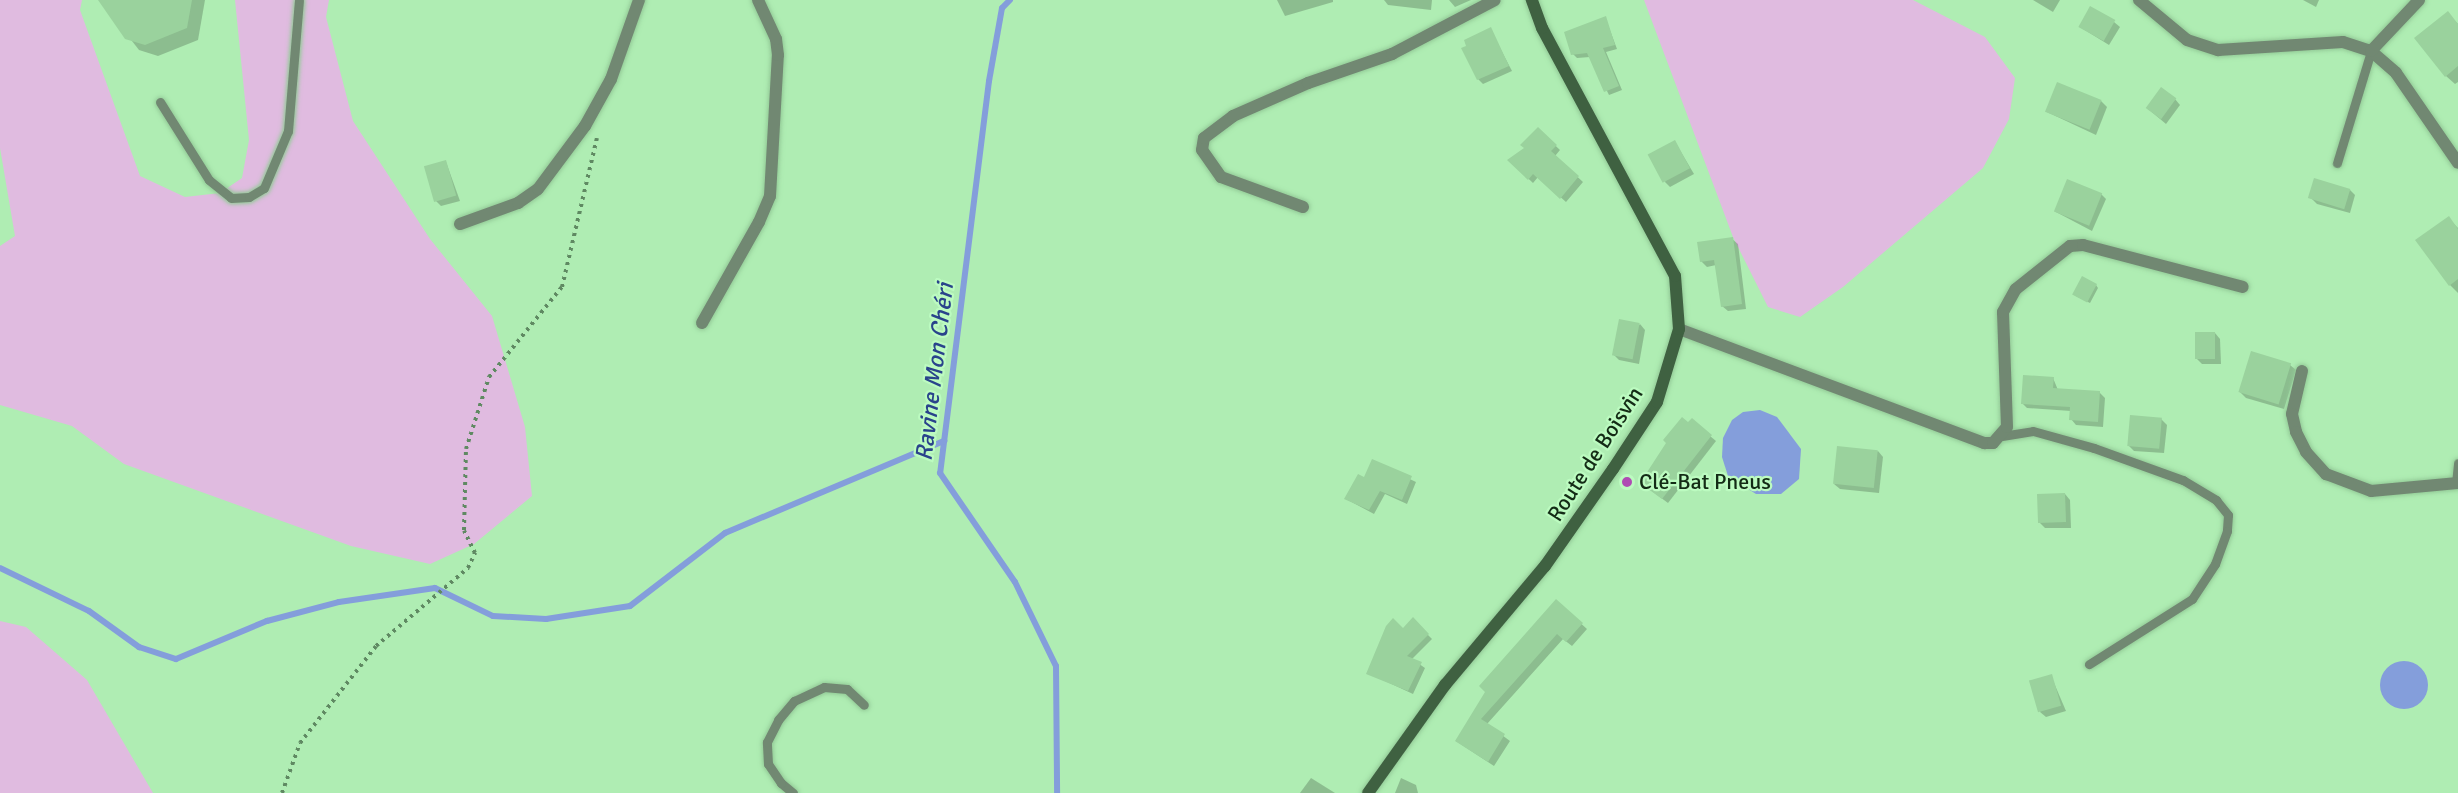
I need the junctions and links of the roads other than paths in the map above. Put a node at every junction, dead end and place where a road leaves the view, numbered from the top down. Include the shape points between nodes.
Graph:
1 (298, 0) edge
2 (639, 0) edge
3 (758, 0) edge
4 (1495, 0) edge
5 (1532, 0) edge
6 (2139, 0) edge
7 (2419, 0) edge
8 (2371, 51) junction
9 (160, 102) dead end
10 (2337, 163) dead end
11 (2458, 163) edge
12 (1303, 207) dead end
13 (460, 224) dead end
14 (2243, 287) dead end
15 (702, 323) dead end
16 (1679, 329) junction
17 (2302, 371) dead end
18 (2002, 436) junction
19 (2458, 463) edge
20 (2457, 483) edge
21 (2089, 664) dead end
22 (864, 705) dead end
23 (793, 793) edge
24 (1368, 793) edge

1 - 9 lane via 288,131 264,188 249,197 231,198 209,180
2 - 13 street via 611,78 585,126 538,189 518,203
3 - 15 street via 776,39 778,55 770,196
4 - 12 street via 1392,54 1308,83 1233,116 1204,138 1202,150 1221,177
5 - 16 main road, Route de Boisvin via 1542,28 1675,276
6 - 8 street via 2187,40 2218,50 2343,42
7 - 8 street
8 - 10 lane
8 - 11 street via 2396,73
14 - 18 street via 2083,245 2070,246 2016,289 2003,312 2007,427
16 - 18 street via 1984,443 1993,443
16 - 24 main road, Route de Boisvin via 1657,402 1613,470 1545,566 1445,686
17 - 20 street via 2292,414 2296,432 2306,452 2326,474 2371,492
18 - 21 lane via 2033,431 2094,448 2183,480 2216,500 2228,515 2227,531 2215,564 2192,599
19 - 20 lane
22 - 23 lane via 847,689 825,687 794,701 778,720 766,754 772,773

